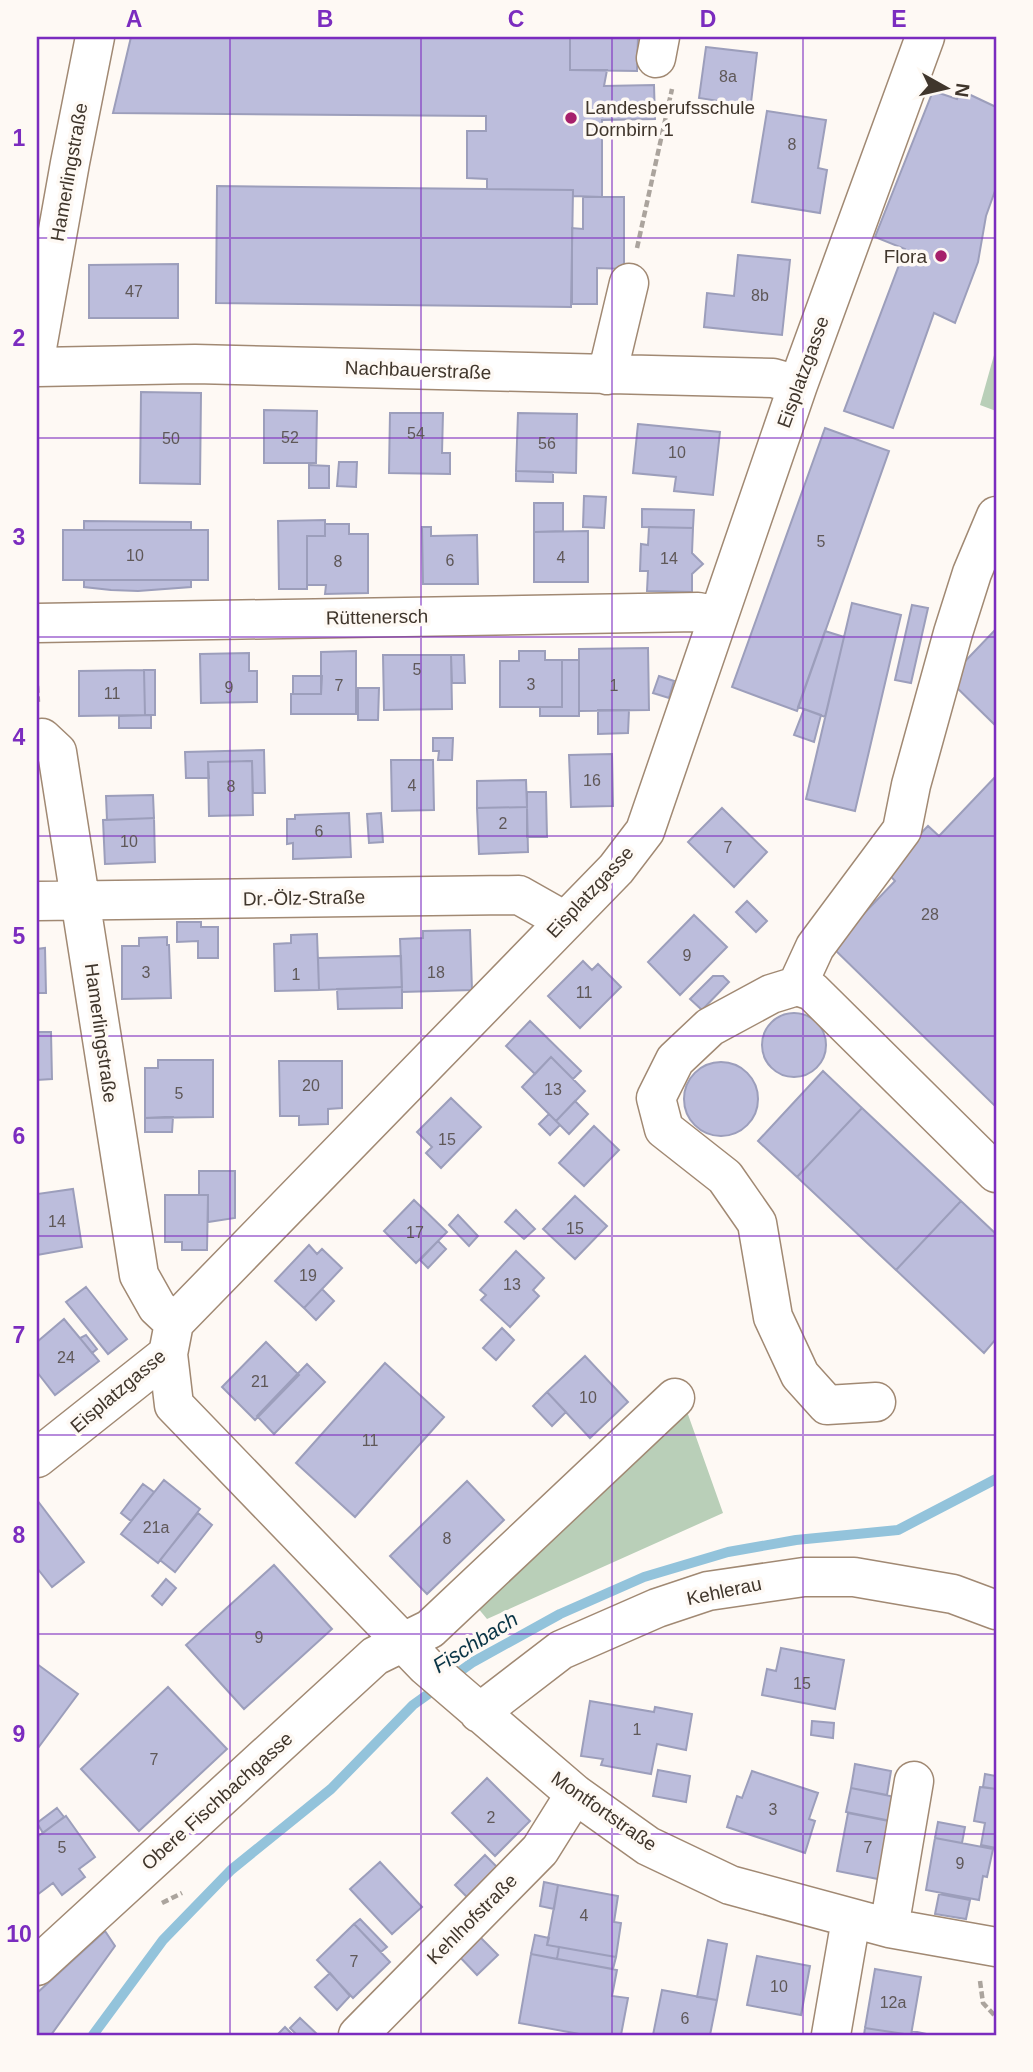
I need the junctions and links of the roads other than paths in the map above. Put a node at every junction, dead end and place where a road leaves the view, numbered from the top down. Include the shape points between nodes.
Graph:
1 (95, 37) edge
2 (925, 37) edge
3 (629, 283) road end
4 (37, 348) edge
5 (37, 367) edge
6 (607, 375) junction
7 (798, 385) junction
8 (996, 516) edge
9 (718, 616) junction
10 (37, 623) edge
11 (42, 738) dead end
12 (82, 900) junction
13 (37, 901) edge
14 (565, 921) junction
15 (797, 986) junction
16 (996, 1172) edge
17 (171, 1338) junction
18 (675, 1398) dead end
19 (876, 1402) dead end
20 (37, 1458) edge
21 (996, 1610) edge
22 (415, 1654) junction
23 (473, 1708) junction
24 (914, 1781) dead end
25 (575, 1794) junction
26 (850, 1919) junction
27 (889, 1928) junction
28 (996, 1947) edge
29 (37, 1966) edge
30 (358, 2035) edge
31 (831, 2035) edge

1 - 4 street, Hamerlingstraße
2 - 7 street, Eisplatzgasse
3 - 6 street
5 - 6 street, Nachbauerstraße via 195,364
6 - 7 street, Nachbauerstraße via 774,377
7 - 9 street, Eisplatzgasse
8 - 15 street via 953,633 902,830 815,947
9 - 10 street, Rüttenersch via 698,612
9 - 14 street, Eisplatzgasse via 645,831 623,862
11 - 12 street, Hamerlingstraße via 57,752
12 - 13 street, Dr.-Ölz-Straße
12 - 14 street, Dr.-Ölz-Straße via 519,895
12 - 17 street, Hamerlingstraße via 139,1275
14 - 17 street, Eisplatzgasse
15 - 16 street via 812,991
15 - 19 street via 771,994 710,1027 675,1060 656,1098 664,1129 725,1177 758,1223 773,1317 800,1375 827,1405
17 - 20 street, Eisplatzgasse
17 - 22 street via 174,1405
18 - 22 street, Obere Fischbachgasse via 430,1629
21 - 23 street, Kehlerau via 953,1594 854,1577 804,1577 708,1591 561,1650
22 - 23 street, Montfortstraße
22 - 29 street, Obere Fischbachgasse via 375,1656
23 - 25 street, Montfortstraße
24 - 27 street
25 - 26 street, Montfortstraße via 648,1846 730,1885
25 - 30 street, Kehlhofstraße via 540,1850
26 - 27 street, Montfortstraße
26 - 31 street
27 - 28 street, Montfortstraße

